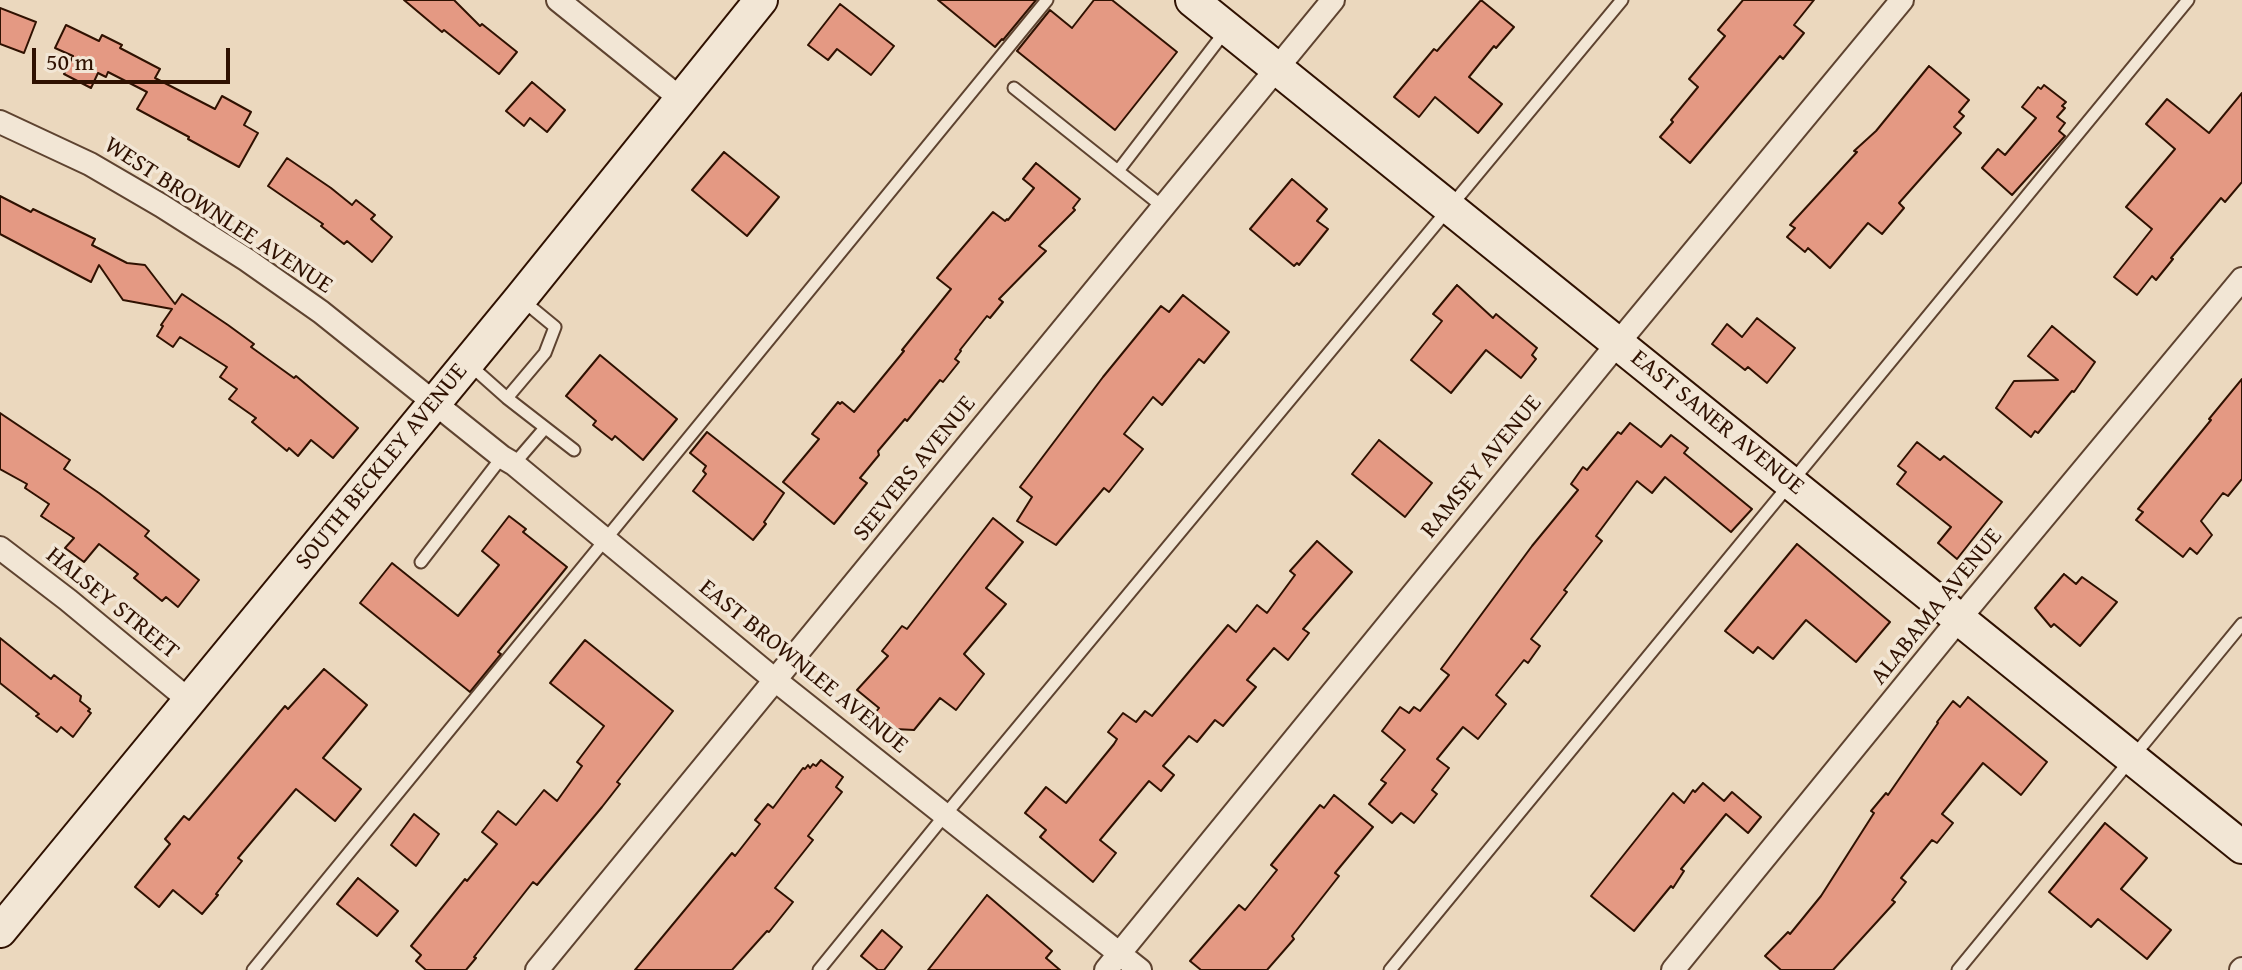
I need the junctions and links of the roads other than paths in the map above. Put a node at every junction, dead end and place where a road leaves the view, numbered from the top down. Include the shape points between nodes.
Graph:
1 (558, 0) edge
2 (761, 0) edge
3 (1047, 0) edge
4 (1192, 0) edge
5 (1333, 0) edge
6 (1622, 0) edge
7 (1902, 0) edge
8 (2188, 0) edge
9 (1228, 29) junction
10 (1276, 68) junction
11 (1014, 88) dead end
12 (681, 99) junction
13 (0, 122) edge
14 (1118, 171) junction
15 (1163, 207) junction
16 (1449, 208) junction
17 (2242, 279) edge
18 (520, 299) junction
19 (1618, 343) junction
20 (467, 363) junction
21 (507, 398) junction
22 (434, 403) junction
23 (545, 428) junction
24 (574, 450) dead end
25 (508, 460) junction
26 (1791, 484) junction
27 (605, 540) junction
28 (0, 548) edge
29 (421, 562) dead end
30 (1960, 618) junction
31 (2242, 624) edge
32 (775, 680) junction
33 (190, 701) junction
34 (2131, 757) junction
35 (945, 815) junction
36 (2242, 847) edge
37 (0, 931) edge
38 (1113, 962) edge
39 (253, 970) edge
40 (537, 970) edge
41 (819, 970) edge
42 (1140, 970) edge
43 (1390, 970) edge
44 (1673, 970) edge
45 (1958, 970) edge

1 - 12 street
2 - 12 street, SOUTH BECKLEY AVENUE
3 - 27 lane
4 - 9 street, EAST SANER AVENUE
5 - 10 street, SEEVERS AVENUE
6 - 16 lane
7 - 19 street, RAMSEY AVENUE
8 - 26 lane
9 - 10 street, EAST SANER AVENUE
9 - 14 lane
10 - 15 street, SEEVERS AVENUE
10 - 16 street, EAST SANER AVENUE
11 - 14 lane
12 - 18 street, SOUTH BECKLEY AVENUE
13 - 22 street, WEST BROWNLEE AVENUE via 90,164 247,260
14 - 15 lane
15 - 32 street, SEEVERS AVENUE
16 - 19 street, EAST SANER AVENUE
16 - 35 lane
17 - 30 street, ALABAMA AVENUE
18 - 20 street, SOUTH BECKLEY AVENUE
18 - 21 lane via 555,327 545,353
19 - 26 street, EAST SANER AVENUE
19 - 38 street, RAMSEY AVENUE
20 - 21 lane
20 - 22 street, SOUTH BECKLEY AVENUE
21 - 23 lane
22 - 25 street, EAST BROWNLEE AVENUE
22 - 33 street, SOUTH BECKLEY AVENUE
23 - 24 lane
23 - 25 lane
25 - 27 street, EAST BROWNLEE AVENUE
25 - 29 lane
26 - 30 street, EAST SANER AVENUE
26 - 43 lane
27 - 32 street, EAST BROWNLEE AVENUE
27 - 39 lane
28 - 33 street, HALSEY STREET
30 - 34 street, EAST SANER AVENUE
30 - 44 street, ALABAMA AVENUE
31 - 34 lane
32 - 35 street, EAST BROWNLEE AVENUE
32 - 40 street, SEEVERS AVENUE
33 - 37 street, SOUTH BECKLEY AVENUE
34 - 36 street, EAST SANER AVENUE
34 - 45 lane
35 - 38 street, EAST BROWNLEE AVENUE
35 - 41 lane
38 - 42 street, EAST BROWNLEE AVENUE

